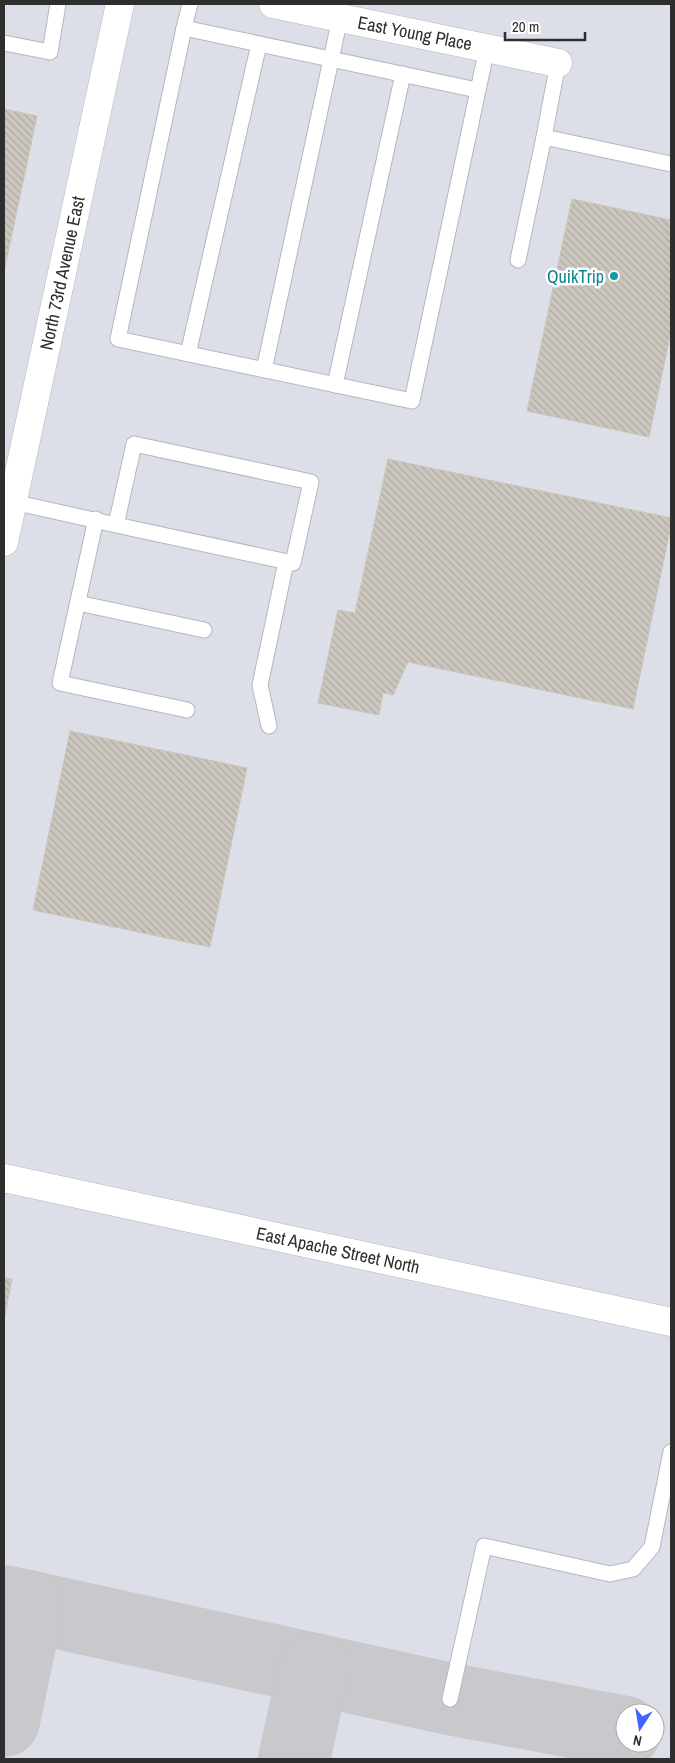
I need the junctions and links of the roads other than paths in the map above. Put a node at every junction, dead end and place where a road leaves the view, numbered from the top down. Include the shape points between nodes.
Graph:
1 (58, 4) edge
2 (120, 4) edge
3 (190, 4) edge
4 (273, 4) edge
5 (340, 18) junction
6 (184, 28) junction
7 (4, 43) edge
8 (260, 44) junction
9 (487, 48) junction
10 (332, 59) junction
11 (558, 63) joint
12 (402, 74) junction
13 (477, 90) junction
14 (544, 137) junction
15 (671, 164) edge
16 (518, 260) dead end
17 (188, 354) junction
18 (264, 370) junction
19 (335, 385) junction
20 (13, 502) junction
21 (96, 519) junction
22 (116, 525) junction
23 (4, 542) edge
24 (286, 562) junction
25 (78, 603) junction
26 (204, 630) dead end
27 (187, 710) dead end
28 (269, 726) dead end
29 (4, 1178) edge
30 (671, 1322) edge
31 (671, 1452) edge
32 (450, 1699) dead end

1 - 7 lane via 50,52
2 - 20 street, North 73rd Avenue East
3 - 6 lane
4 - 5 street, East Young Place
5 - 9 street, East Young Place
5 - 10 lane
6 - 8 lane
6 - 17 lane via 118,339
8 - 10 lane
8 - 17 lane
9 - 11 street, East Young Place
9 - 13 lane
10 - 12 lane
10 - 18 lane
11 - 14 lane
12 - 13 lane
12 - 19 lane
13 - 19 lane via 412,401
14 - 15 lane
14 - 16 lane
17 - 18 lane
18 - 19 lane
20 - 21 lane
20 - 23 street, North 73rd Avenue East
21 - 22 lane
21 - 25 lane
22 - 24 lane
22 - 24 lane via 134,444 311,482 293,564
24 - 28 lane via 260,685
25 - 26 lane
25 - 27 lane via 60,683
29 - 30 street, East Apache Street North
31 - 32 lane via 652,1547 633,1568 610,1574 484,1546

